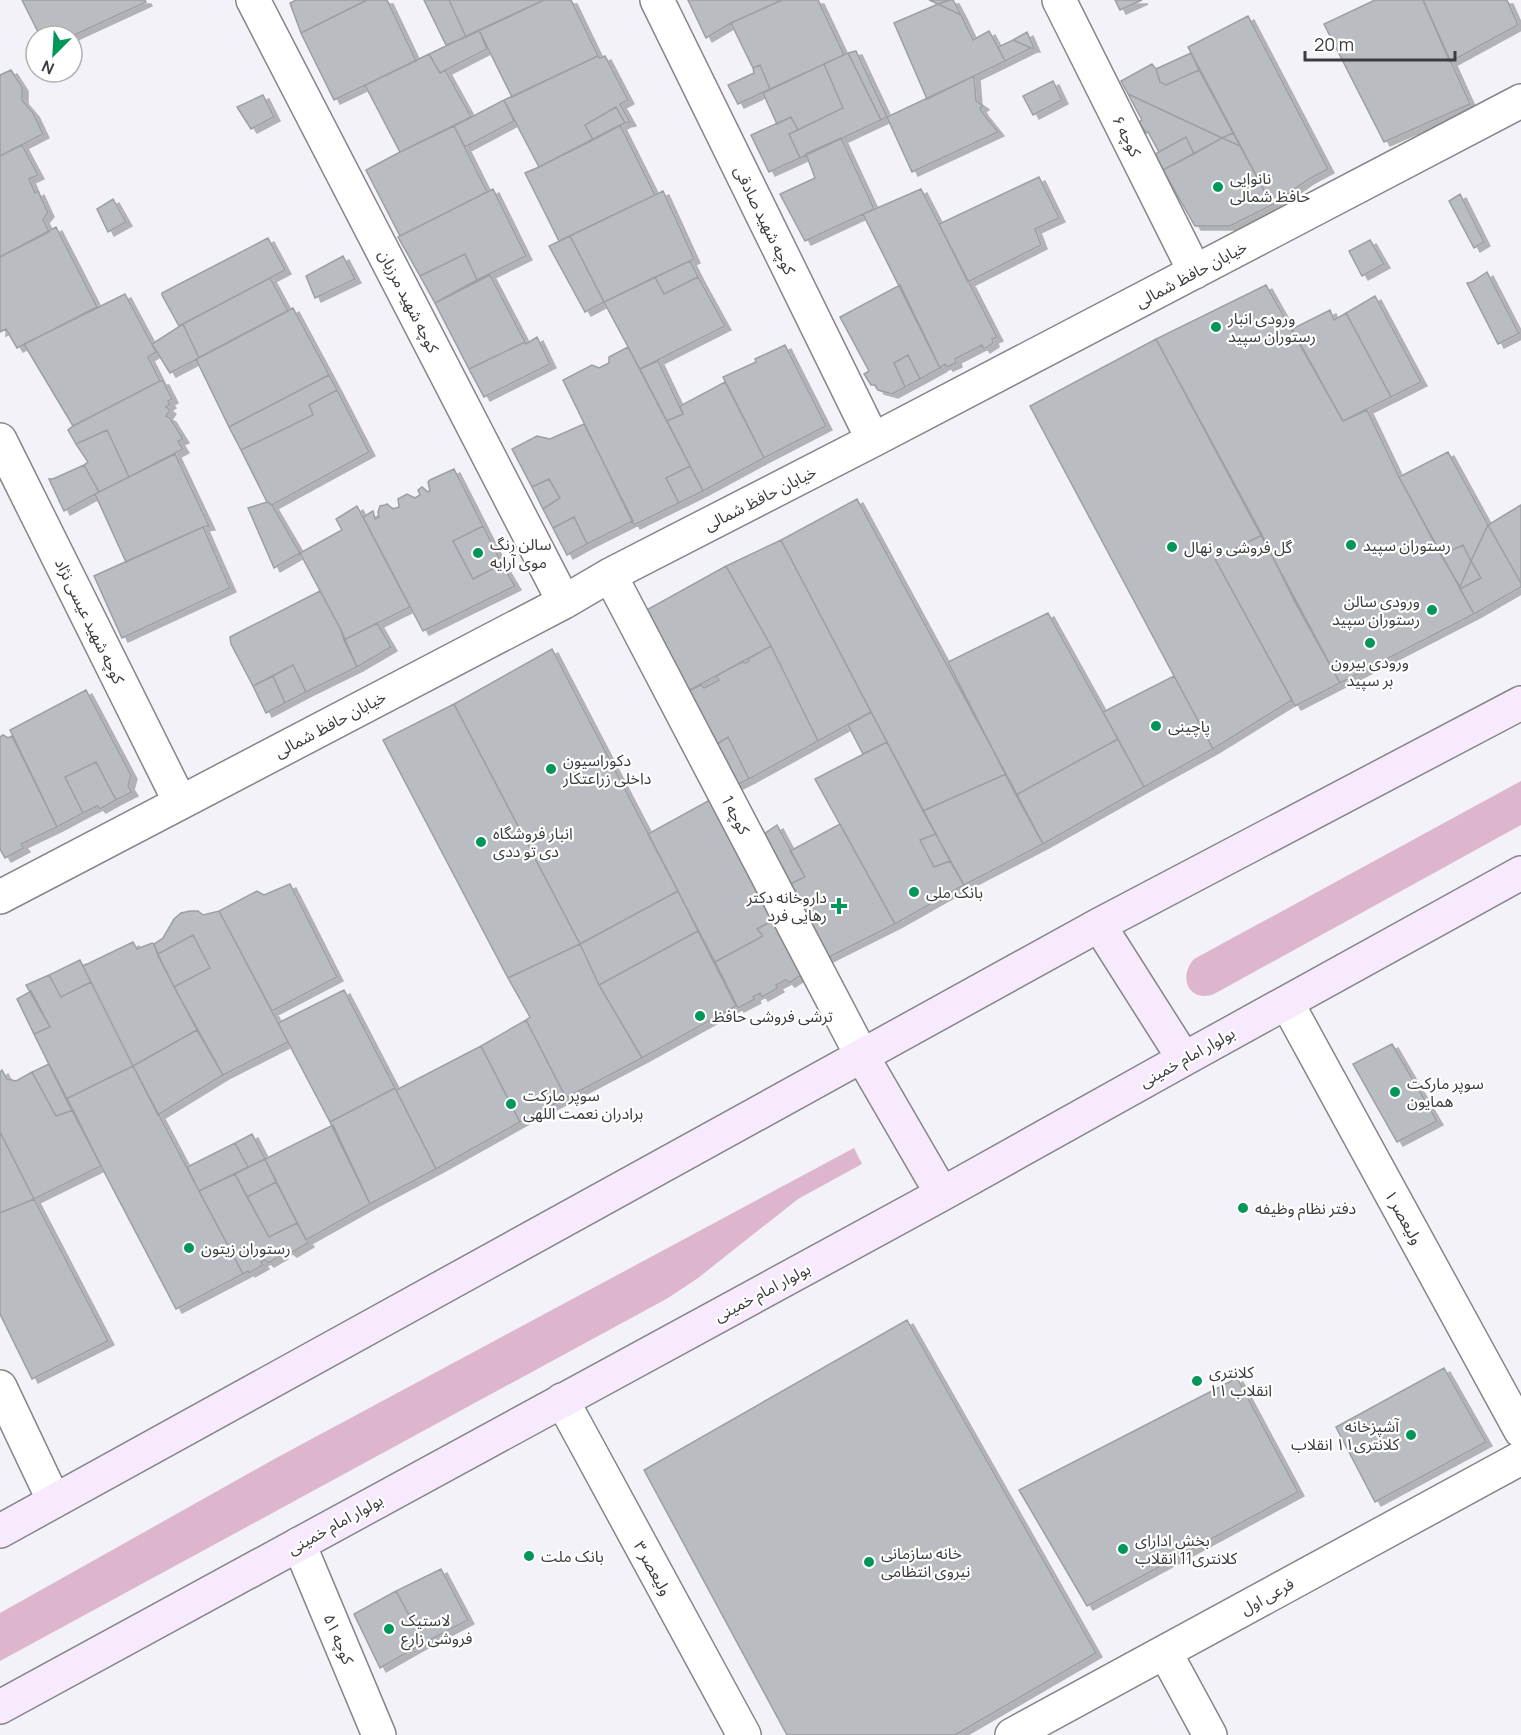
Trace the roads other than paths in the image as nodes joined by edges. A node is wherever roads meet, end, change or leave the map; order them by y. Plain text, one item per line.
1 (253, 0) edge
2 (657, 0) edge
3 (1059, 0) edge
4 (1521, 101) edge
5 (1194, 272) junction
6 (0, 440) edge
7 (873, 440) junction
8 (610, 575) junction
9 (564, 602) junction
10 (1521, 703) edge
11 (180, 802) junction
12 (1521, 873) edge
13 (0, 897) edge
14 (1099, 925) junction
15 (1287, 1003) junction
16 (862, 1056) junction
17 (1184, 1059) junction
18 (942, 1194) junction
19 (0, 1387) edge
20 (562, 1400) junction
21 (1521, 1431) edge
22 (1521, 1458) edge
23 (54, 1501) junction
24 (0, 1531) edge
25 (299, 1544) junction
26 (1165, 1652) junction
27 (0, 1707) edge
28 (379, 1735) edge
29 (744, 1735) edge
30 (1012, 1735) edge
31 (1210, 1735) edge

1 - 9 street, کوچه شهید مرزبان
2 - 7 street, کوچه شهید صادقی
3 - 5 street, کوچه ۶
4 - 5 street, خیابان حافظ شمالی
5 - 7 street, خیابان حافظ شمالی
6 - 11 street, کوچه شهید عیسی نژاد
7 - 8 street, خیابان حافظ شمالی
8 - 9 street, خیابان حافظ شمالی
8 - 16 street, کوچه 1
9 - 11 street, خیابان حافظ شمالی
10 - 14 main road
11 - 13 street, خیابان حافظ شمالی
12 - 15 main road, بولوار امام خمینی
14 - 16 main road
14 - 17 main road
15 - 17 main road, بولوار امام خمینی
15 - 21 street, ولیعصر ۱
16 - 18 main road
16 - 23 main road
17 - 18 main road, بولوار امام خمینی
18 - 20 main road, بولوار امام خمینی
19 - 23 street
20 - 25 main road, بولوار امام خمینی
20 - 29 street, ولیعصر ۳
22 - 26 street, فرعی اول
23 - 24 main road
25 - 27 main road, بولوار امام خمینی
25 - 28 street, کوچه ۵۱
26 - 30 street, فرعی اول
26 - 31 street

